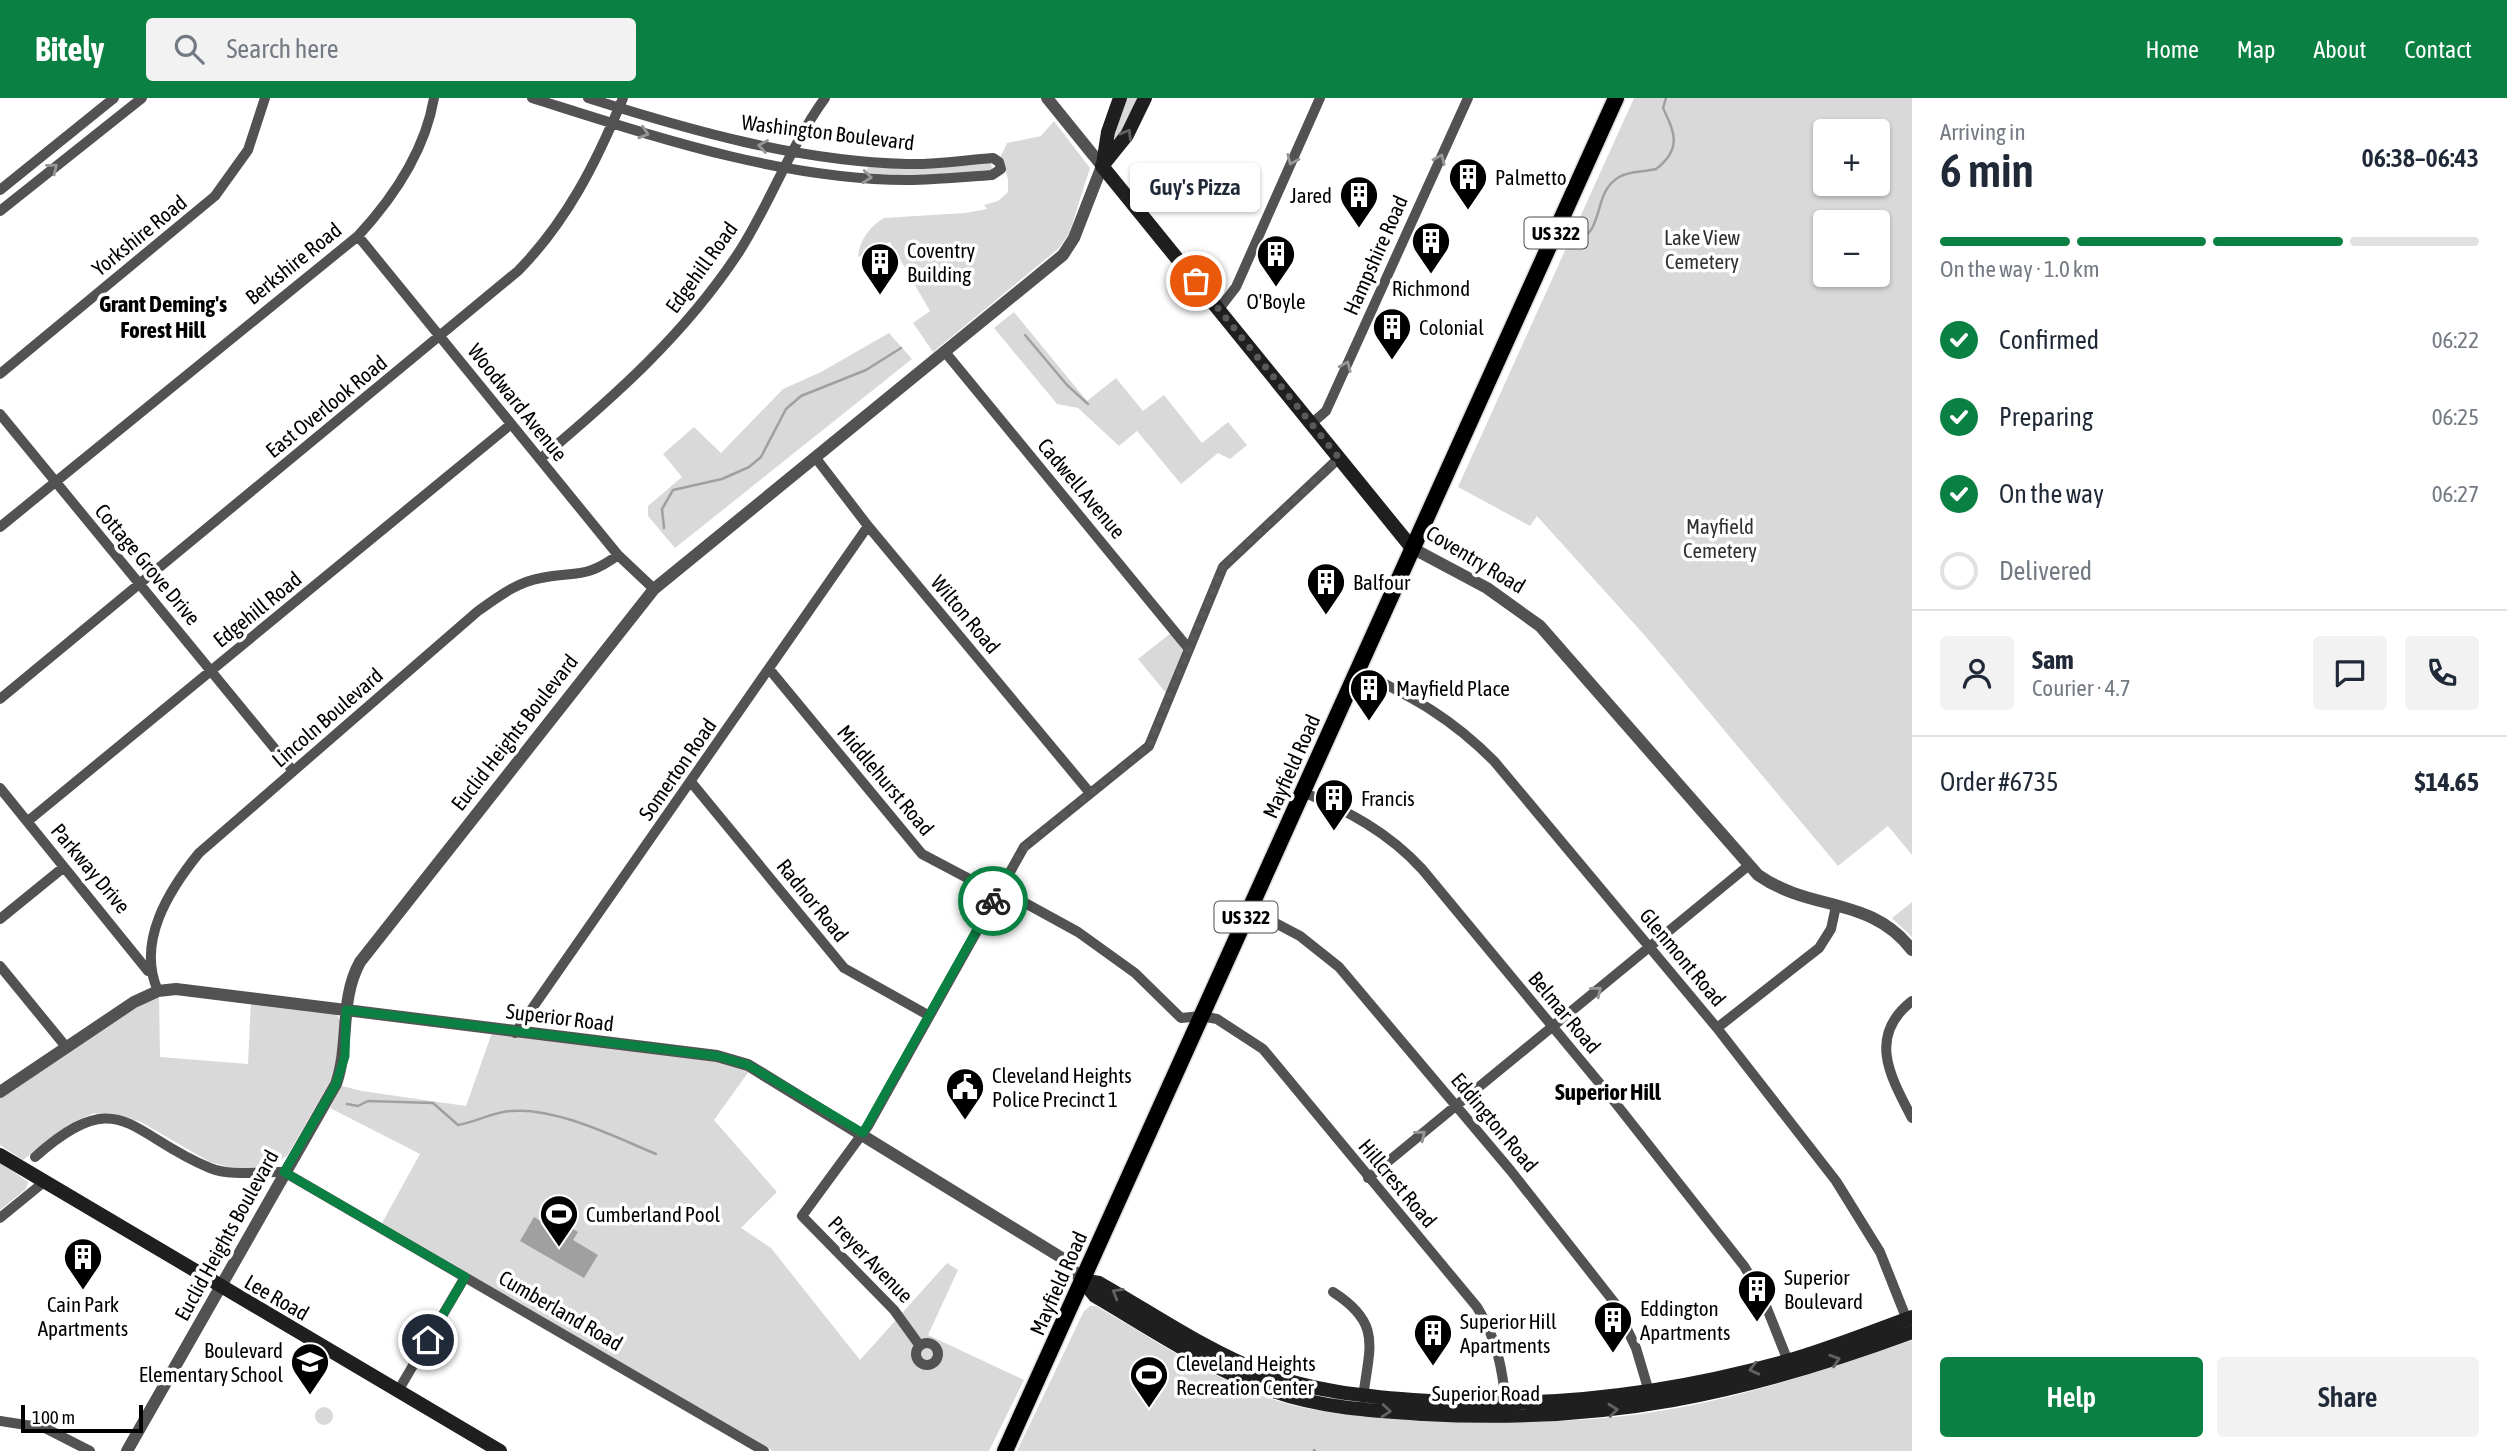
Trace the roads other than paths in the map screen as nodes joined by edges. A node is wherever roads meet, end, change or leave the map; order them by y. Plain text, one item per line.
1 (114, 98) edge
2 (142, 98) edge
3 (265, 98) edge
4 (434, 98) edge
5 (532, 98) edge
6 (588, 98) edge
7 (825, 98) edge
8 (1047, 98) edge
9 (1120, 98) edge
10 (1145, 98) edge
11 (1320, 98) edge
12 (1468, 98) edge
13 (1616, 98) edge
14 (621, 103) edge
15 (612, 124) junction
16 (792, 151) junction
17 (1102, 166) junction
18 (784, 167) junction
19 (0, 190) edge
20 (0, 211) edge
21 (358, 236) junction
22 (1219, 309) junction
23 (440, 337) junction
24 (945, 352) junction
25 (0, 374) edge
26 (0, 414) edge
27 (1311, 424) junction
28 (510, 425) junction
29 (815, 457) junction
30 (1339, 458) junction
31 (540, 459) junction
32 (55, 482) junction
33 (868, 526) junction
34 (0, 527) edge
35 (1412, 548) junction
36 (618, 555) junction
37 (139, 583) junction
38 (654, 589) junction
39 (1189, 649) junction
40 (1356, 669) junction
41 (770, 670) junction
42 (212, 671) junction
43 (0, 699) edge
44 (293, 771) junction
45 (691, 782) junction
46 (0, 788) edge
47 (1303, 792) junction
48 (1090, 793) junction
49 (27, 821) junction
50 (1748, 866) junction
51 (64, 867) junction
52 (998, 892) junction
53 (1836, 906) junction
54 (1250, 909) junction
55 (0, 919) edge
56 (1650, 948) junction
57 (1912, 950) edge
58 (0, 966) edge
59 (151, 975) junction
60 (158, 991) junction
61 (1912, 1001) edge
62 (346, 1010) junction
63 (928, 1014) junction
64 (1201, 1016) junction
65 (1552, 1027) junction
66 (1717, 1028) junction
67 (515, 1033) junction
68 (67, 1048) junction
69 (0, 1093) edge
70 (1457, 1107) junction
71 (1912, 1118) edge
72 (863, 1133) junction
73 (0, 1155) edge
74 (35, 1157) dead end
75 (284, 1172) junction
76 (1368, 1178) junction
77 (44, 1182) junction
78 (0, 1218) edge
79 (465, 1277) junction
80 (1083, 1280) junction
81 (220, 1288) junction
82 (1333, 1292) dead end
83 (1911, 1325) edge
84 (920, 1346) dead end
85 (1790, 1367) junction
86 (398, 1391) junction
87 (1649, 1391) junction
88 (1362, 1403) junction
89 (1652, 1406) junction
90 (1507, 1410) junction
91 (0, 1421) edge
92 (69, 1447) edge
93 (90, 1451) edge
94 (127, 1451) edge
95 (500, 1451) edge
96 (764, 1451) edge
97 (1005, 1451) edge

1 - 19 street
20 -> 2 street
3 - 25 street, Yorkshire Road
4 - 21 street, Berkshire Road
5 - 15 street, Washington Boulevard
6 - 14 street, Washington Boulevard
7 - 16 street, Edgehill Road
8 - 17 street, Coventry Road
9 - 17 main road, Euclid Heights Boulevard
17 -> 10 main road, Euclid Heights Boulevard
11 -> 22 street
27 -> 12 street, Hampshire Road
13 - 35 main road, Mayfield Road / US 322
14 - 15 street, East Overlook Road
16 -> 14 street, Washington Boulevard
15 -> 18 street, Washington Boulevard
15 - 23 street, East Overlook Road
16 - 18 street, Edgehill Road
18 -> 16 street, Washington Boulevard
17 - 22 main road, Coventry Road
17 - 24 street, Euclid Heights Boulevard
18 - 31 street, Edgehill Road
21 - 23 street, Woodward Avenue
21 - 32 street, Berkshire Road
22 - 27 main road, Coventry Road
23 - 28 street, Woodward Avenue
23 - 37 street, East Overlook Road
24 - 29 street, Euclid Heights Boulevard
24 - 39 street, Cadwell Avenue
26 - 32 street, Cottage Grove Drive
27 - 30 main road, Coventry Road
28 - 31 street, Woodward Avenue
28 - 42 street, Edgehill Road
29 - 33 street, Wilton Road
29 - 38 street, Euclid Heights Boulevard
30 - 35 main road, Coventry Road
30 - 39 street
31 - 36 street, Woodward Avenue
32 - 34 street, Berkshire Road
32 - 37 street, Cottage Grove Drive
33 - 41 street, Somerton Road
33 - 48 street, Wilton Road
35 - 40 main road, Mayfield Road / US 322
35 - 50 street, Coventry Road
36 - 38 street, Woodward Avenue
36 - 44 street, Lincoln Boulevard
37 - 42 street, Cottage Grove Drive
37 - 43 street, East Overlook Road
38 - 62 street, Euclid Heights Boulevard
39 - 48 street
40 - 47 main road, Mayfield Road / US 322
40 - 56 street, Glenmont Road
41 - 45 street, Somerton Road
41 - 52 street, Middlehurst Road
42 - 44 street, Cottage Grove Drive
42 - 49 street, Edgehill Road
44 - 59 street, Lincoln Boulevard
45 - 63 street, Radnor Road
45 - 67 street, Somerton Road
46 - 49 street, Parkway Drive
47 - 54 main road, Mayfield Road / US 322
47 - 65 street, Belmar Road
48 - 52 street
49 - 51 street, Parkway Drive
50 - 53 street, Coventry Road
50 - 56 street
51 - 55 street
51 - 59 street, Parkway Drive
52 - 63 street
52 - 64 street, Middlehurst Road
53 - 57 street, Coventry Road
53 - 66 street
54 - 64 main road, Mayfield Road / US 322
54 - 70 street, Eddington Road
65 -> 56 street
56 - 66 street, Glenmont Road
58 - 68 street
59 - 60 street, Lincoln Boulevard
60 - 62 street, Superior Road
60 - 68 street, Superior Road
61 - 71 street
62 - 67 street, Superior Road
62 - 75 street, Euclid Heights Boulevard
63 - 72 street
64 - 76 street, Hillcrest Road
64 - 80 main road, Mayfield Road / US 322
65 - 70 street
65 - 85 street, Belmar Road
66 - 83 street, Glenmont Road
67 - 72 street, Superior Road
68 - 69 street, Superior Road
76 -> 70 street
70 - 87 street, Eddington Road
72 - 80 street, Superior Road
72 - 84 street, Preyer Avenue
73 - 77 main road, Lee Road
74 - 75 street
75 - 79 street, Cumberland Road
75 - 81 street, Euclid Heights Boulevard
76 - 90 street, Hillcrest Road
77 - 78 street
77 - 81 main road, Lee Road
79 - 86 street
79 - 96 street, Cumberland Road
80 - 88 main road, Superior Road
80 - 97 main road, Mayfield Road / US 322
81 - 86 main road, Lee Road
81 - 94 street, Euclid Heights Boulevard
82 - 88 street
83 - 85 main road, Superior Road
85 -> 87 main road, Superior Road
85 - 89 main road, Superior Road
86 - 95 main road, Lee Road
87 - 89 street, Eddington Road
87 - 90 main road, Superior Road
88 - 90 main road, Superior Road
90 -> 89 main road, Superior Road
91 - 92 street
92 - 93 street

